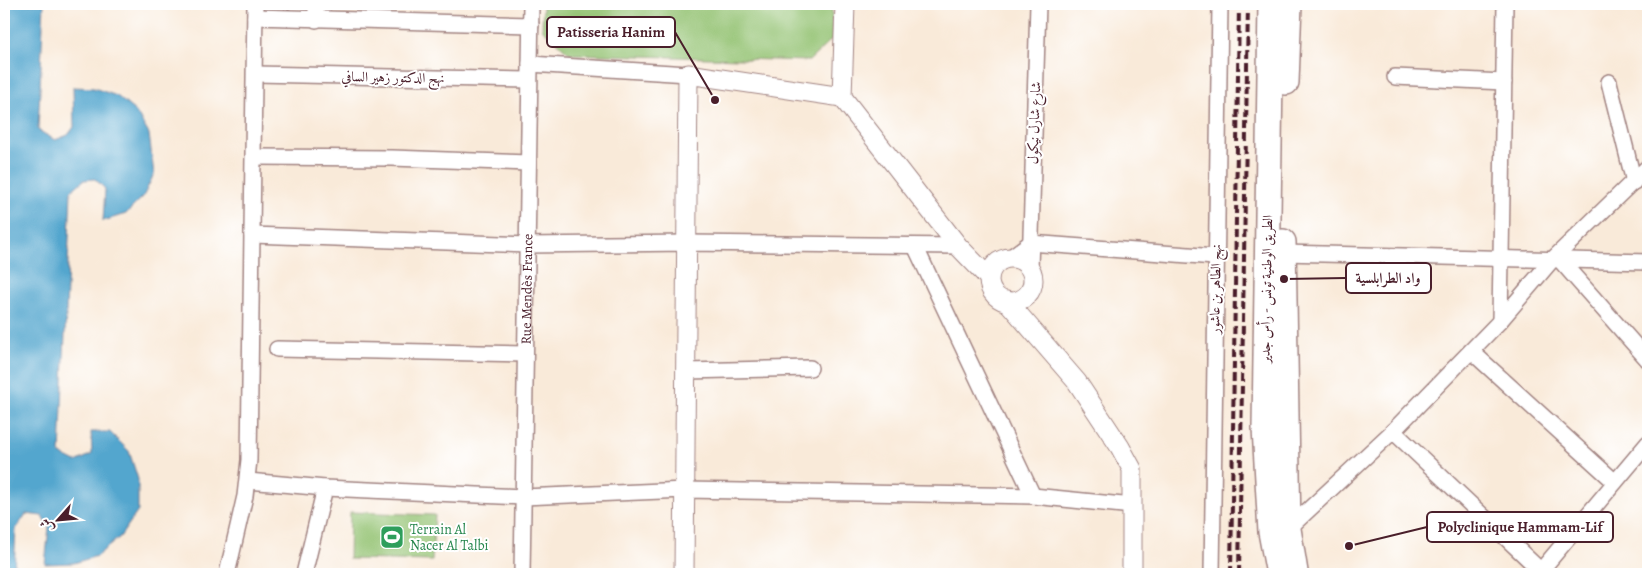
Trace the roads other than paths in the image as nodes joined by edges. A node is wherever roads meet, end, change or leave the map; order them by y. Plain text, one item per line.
1 (316, 4) edge
2 (531, 4) edge
3 (845, 4) edge
4 (1038, 4) edge
5 (1220, 4) edge
6 (1271, 4) edge
7 (1289, 4) edge
8 (1505, 4) edge
9 (255, 10) edge
10 (316, 20) junction
11 (530, 26) junction
12 (530, 64) junction
13 (256, 74) junction
14 (688, 74) junction
15 (1394, 76) dead end
16 (529, 80) junction
17 (1504, 82) junction
18 (1609, 82) dead end
19 (842, 97) junction
20 (254, 158) junction
21 (528, 163) junction
22 (1648, 167) edge
23 (1634, 182) junction
24 (252, 235) junction
25 (1030, 243) junction
26 (688, 244) junction
27 (527, 245) junction
28 (915, 246) junction
29 (958, 246) junction
30 (1283, 253) junction
31 (1215, 257) junction
32 (1006, 259) junction
33 (1501, 259) junction
34 (1556, 260) junction
35 (1648, 262) edge
36 (1030, 268) junction
37 (989, 278) junction
38 (1031, 290) junction
39 (1007, 302) junction
40 (1500, 321) junction
41 (1035, 335) junction
42 (277, 349) dead end
43 (1471, 351) junction
44 (525, 354) junction
45 (1648, 360) edge
46 (810, 368) dead end
47 (686, 371) junction
48 (1393, 431) junction
49 (1648, 443) edge
50 (248, 482) junction
51 (1615, 482) junction
52 (325, 488) junction
53 (685, 490) junction
54 (1033, 496) junction
55 (523, 497) junction
56 (1133, 506) junction
57 (1288, 529) junction
58 (1540, 573) edge
59 (227, 574) edge
60 (304, 574) edge
61 (522, 574) edge
62 (684, 574) edge
63 (1132, 574) edge
64 (1212, 574) edge
65 (1279, 574) edge
66 (1296, 574) edge

1 - 10 street
2 - 11 street, Rue Mendès France
3 - 19 street
4 - 25 street, شارع شارل نيكول
5 - 31 street, نهج الطاهر بن عاشور
6 - 65 highway, الطريق الوطنية تونس - رأس جدير
7 - 30 highway, الطريق الوطنية تونس - رأس جدير
8 - 17 street
9 - 10 street
9 - 13 street
10 - 11 street
11 - 12 street, Rue Mendès France
12 - 14 street
12 - 16 street, Rue Mendès France
13 - 16 street, نهج الدكتور زهير السافي
13 - 20 street
14 - 19 street
14 - 26 street
15 - 17 street
16 - 21 street, Rue Mendès France
17 - 33 street
18 - 23 street
19 - 29 street
20 - 21 street
20 - 24 street
21 - 27 street, Rue Mendès France
22 - 23 street
23 - 34 street
24 - 27 street
24 - 50 street
25 - 31 street
25 - 32 street
25 - 36 street, شارع شارل نيكول
26 - 27 street
26 - 28 street
26 - 47 street
27 - 44 street, Rue Mendès France
28 - 29 street
28 - 54 street
29 - 32 street
29 - 37 street
30 - 33 street
30 - 57 highway, الطريق الوطنية تونس - رأس جدير
31 - 64 street, نهج الطاهر بن عاشور
32 - 36 street
32 - 37 street
33 - 34 street
33 - 40 street
34 - 35 street
34 - 40 street
34 - 45 street
36 - 38 street
37 - 39 street
38 - 39 street
38 - 41 street
39 - 41 street
40 - 43 street
41 - 56 street
42 - 44 street
43 - 48 street
43 - 51 street
44 - 55 street, Rue Mendès France
46 - 47 street
47 - 53 street
48 - 57 street
48 - 58 street
49 - 51 street
50 - 52 street
50 - 59 street
51 - 58 street
52 - 55 street
52 - 60 street
53 - 54 street
53 - 55 street
53 - 62 street
54 - 56 street
55 - 61 street, Rue Mendès France
56 - 63 street
57 - 66 highway, الطريق الوطنية تونس - رأس جدير

